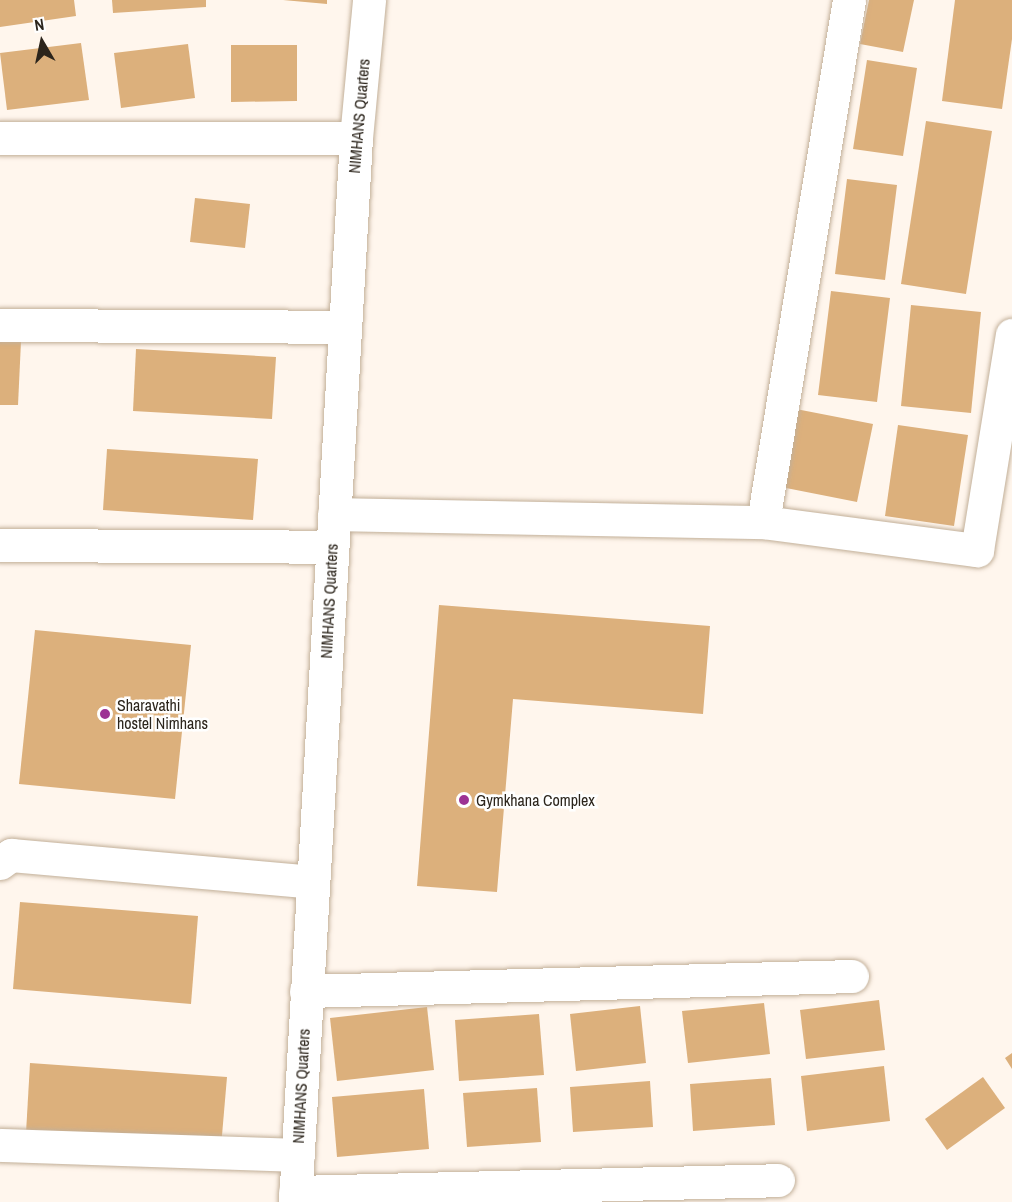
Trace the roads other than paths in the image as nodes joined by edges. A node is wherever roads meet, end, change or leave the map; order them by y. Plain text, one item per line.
1 (369, 0) edge
2 (849, 0) edge
3 (0, 138) edge
4 (356, 138) junction
5 (0, 325) edge
6 (345, 327) junction
7 (1012, 334) edge
8 (334, 514) junction
9 (763, 522) junction
10 (0, 545) edge
11 (332, 547) junction
12 (0, 863) edge
13 (313, 882) junction
14 (852, 976) dead end
15 (306, 991) junction
16 (0, 1145) edge
17 (298, 1155) junction
18 (778, 1180) dead end
19 (295, 1197) edge

1 - 4 lane, NIMHANS Quarters
2 - 9 lane
3 - 4 lane
4 - 6 lane, NIMHANS Quarters
5 - 6 lane
6 - 8 lane, NIMHANS Quarters
7 - 9 lane
8 - 9 lane
8 - 11 lane, NIMHANS Quarters
10 - 11 lane
11 - 13 lane, NIMHANS Quarters
12 - 13 lane
13 - 15 lane, NIMHANS Quarters
14 - 15 lane
15 - 17 lane, NIMHANS Quarters
16 - 17 lane
17 - 19 lane, NIMHANS Quarters
18 - 19 lane

